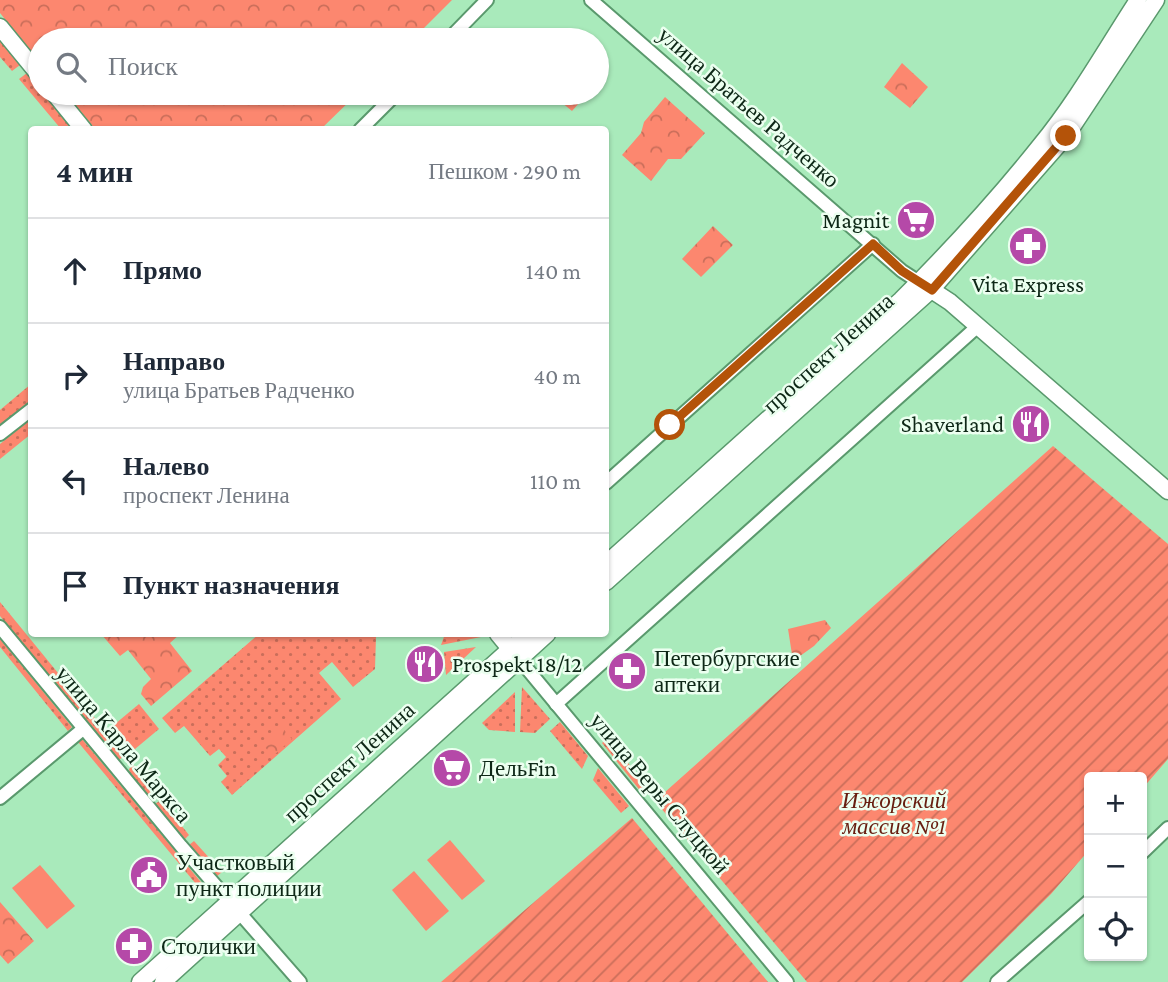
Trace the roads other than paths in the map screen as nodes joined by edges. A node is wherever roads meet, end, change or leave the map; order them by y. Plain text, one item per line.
1 (487, 0) edge
2 (591, 0) edge
3 (1138, 0) edge
4 (1156, 0) edge
5 (0, 27) edge
6 (460, 28) edge
7 (28, 61) edge
8 (64, 105) edge
9 (385, 105) edge
10 (81, 126) edge
11 (364, 126) edge
12 (873, 244) junction
13 (925, 286) junction
14 (978, 326) junction
15 (28, 412) edge
16 (0, 435) edge
17 (609, 480) edge
18 (1168, 491) edge
19 (609, 561) edge
20 (609, 579) edge
21 (0, 627) edge
22 (500, 637) edge
23 (525, 637) edge
24 (542, 637) edge
25 (514, 654) junction
26 (556, 704) junction
27 (83, 729) junction
28 (0, 798) edge
29 (1168, 828) edge
30 (1147, 847) edge
31 (1084, 905) edge
32 (233, 907) junction
33 (140, 982) edge
34 (163, 982) edge
35 (300, 982) edge
36 (786, 982) edge
37 (997, 982) edge

1 - 6 street
2 - 12 street, улица Братьев Радченко
3 - 13 main road, проспект Ленина
4 - 13 main road, проспект Ленина
5 - 7 main road
8 - 10 main road
9 - 11 street
12 - 13 street, улица Братьев Радченко
12 - 17 street
13 - 14 main road, улица Братьев Радченко
13 - 19 main road, проспект Ленина
13 - 20 main road, проспект Ленина
14 - 18 main road, улица Братьев Радченко
14 - 26 street
15 - 16 street
21 - 27 street, улица Карла Маркса
22 - 25 main road, улица Веры Слуцкой
23 - 25 main road, проспект Ленина
24 - 25 main road, проспект Ленина
25 - 26 street, улица Веры Слуцкой
25 - 32 main road, проспект Ленина
26 - 36 street, улица Веры Слуцкой
27 - 28 street
27 - 32 street, улица Карла Маркса
29 - 30 street
31 - 37 street
32 - 33 main road, проспект Ленина
32 - 34 main road, проспект Ленина
32 - 35 street, улица Карла Маркса

